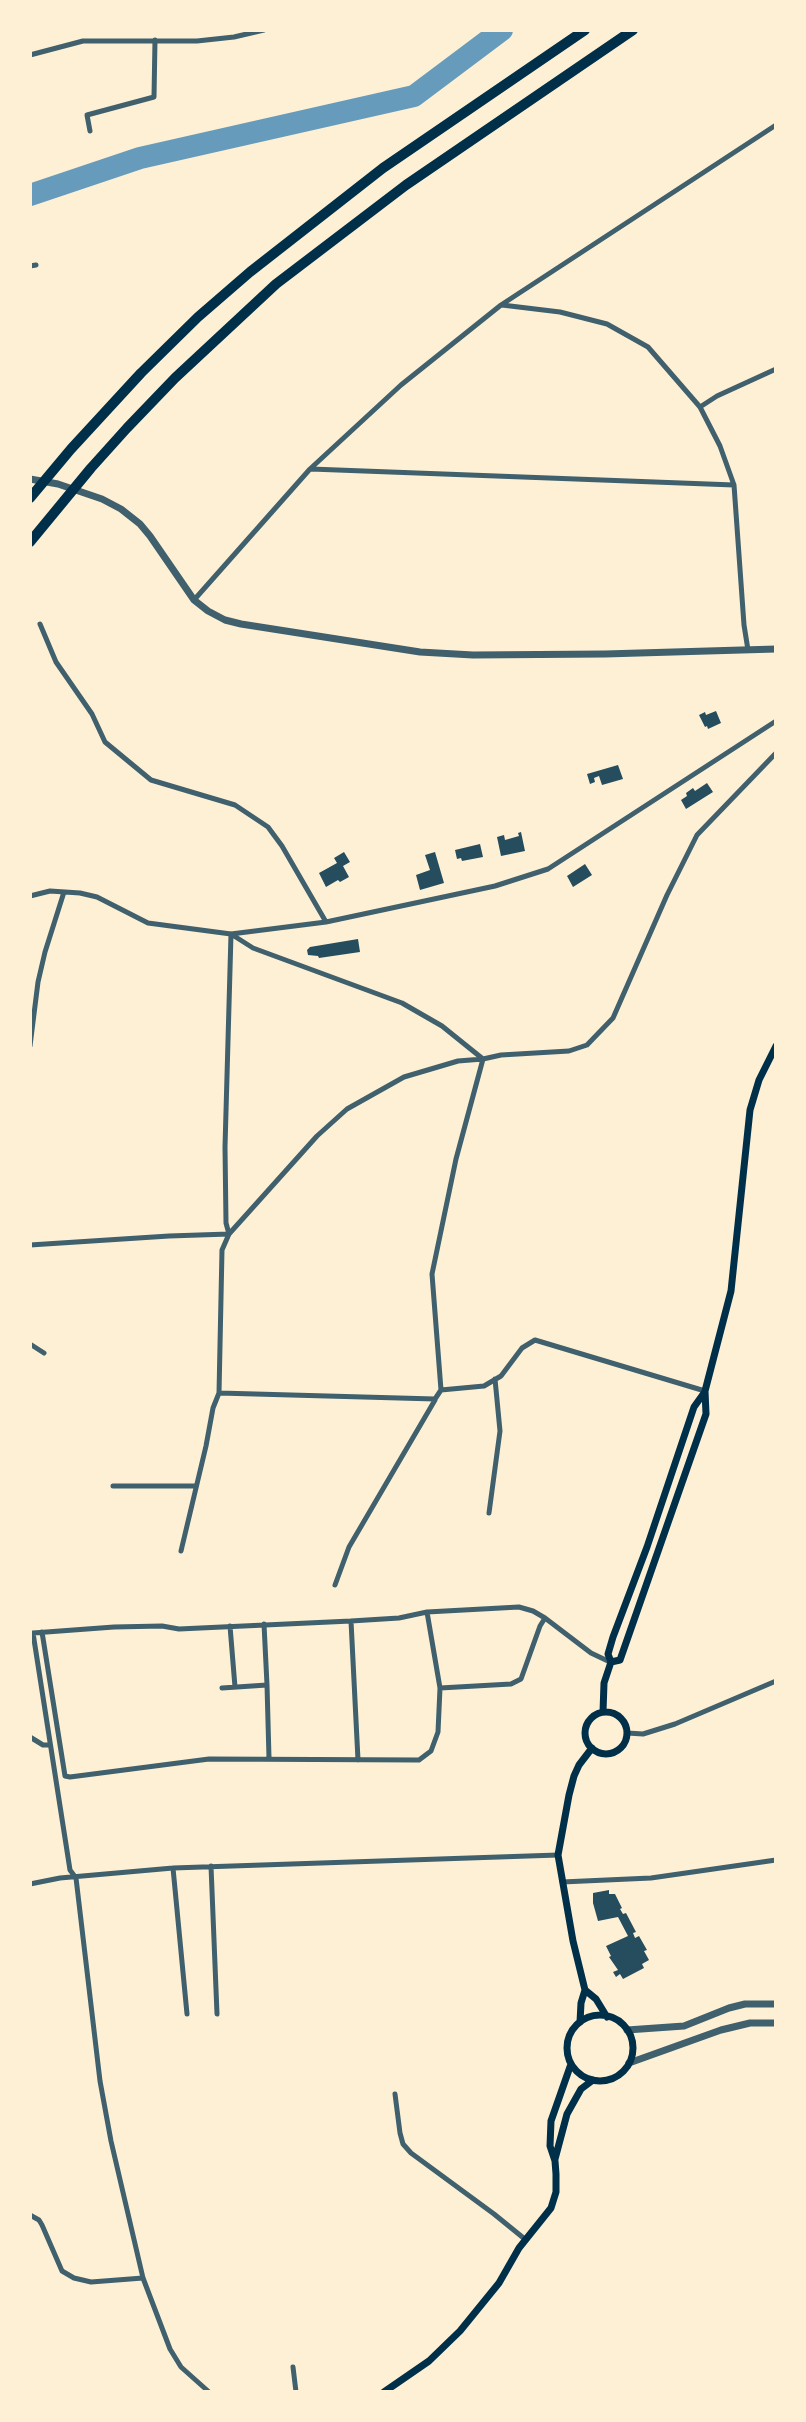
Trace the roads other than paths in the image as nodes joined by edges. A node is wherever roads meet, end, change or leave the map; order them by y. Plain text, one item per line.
1 (264, 30) edge
2 (585, 30) edge
3 (633, 30) edge
4 (155, 40) junction
5 (30, 55) edge
6 (776, 125) edge
7 (90, 131) dead end
8 (501, 305) junction
9 (776, 369) edge
10 (700, 407) junction
11 (310, 469) junction
12 (30, 479) edge
13 (734, 485) junction
14 (30, 498) edge
15 (30, 542) edge
16 (194, 600) junction
17 (40, 624) dead end
18 (776, 649) edge
19 (748, 650) junction
20 (776, 721) edge
21 (776, 753) edge
22 (64, 892) junction
23 (30, 896) edge
24 (326, 922) junction
25 (231, 934) junction
26 (30, 1046) edge
27 (776, 1046) edge
28 (483, 1059) junction
29 (229, 1234) junction
30 (30, 1245) edge
31 (30, 1344) edge
32 (44, 1353) dead end
33 (495, 1379) junction
34 (441, 1390) junction
35 (705, 1391) junction
36 (219, 1393) junction
37 (435, 1399) junction
38 (113, 1486) dead end
39 (195, 1486) junction
40 (489, 1513) dead end
41 (181, 1551) dead end
42 (335, 1585) dead end
43 (427, 1612) junction
44 (545, 1618) junction
45 (351, 1621) junction
46 (264, 1624) junction
47 (230, 1626) junction
48 (42, 1632) junction
49 (611, 1662) junction
50 (776, 1681) edge
51 (267, 1685) junction
52 (235, 1687) junction
53 (222, 1688) dead end
54 (440, 1688) junction
55 (603, 1712) junction
56 (627, 1733) junction
57 (30, 1737) edge
58 (49, 1745) junction
59 (592, 1748) junction
60 (269, 1758) junction
61 (358, 1760) junction
62 (558, 1855) junction
63 (776, 1860) edge
64 (211, 1866) junction
65 (173, 1868) junction
66 (76, 1878) junction
67 (561, 1882) junction
68 (30, 1884) edge
69 (585, 1990) junction
70 (776, 2004) edge
71 (187, 2014) dead end
72 (217, 2014) dead end
73 (607, 2017) junction
74 (580, 2022) junction
75 (776, 2023) edge
76 (627, 2030) junction
77 (629, 2063) junction
78 (571, 2064) junction
79 (593, 2080) junction
80 (395, 2094) dead end
81 (555, 2161) junction
82 (30, 2215) edge
83 (526, 2240) junction
84 (143, 2278) junction
85 (293, 2367) dead end
86 (209, 2392) edge
87 (296, 2392) edge
88 (384, 2392) edge

1 - 4 street
2 - 14 highway
3 - 15 highway
4 - 5 street
4 - 7 street
6 - 8 street
8 - 10 street
8 - 11 street
9 - 10 street
10 - 13 street
11 - 13 street
11 - 16 street
12 - 16 street
13 - 19 street
16 - 19 street
17 - 24 street
18 - 19 street
20 - 24 street
21 - 28 street
22 - 23 street
22 - 25 street
22 - 26 street
24 - 25 street
25 - 28 street
25 - 29 street
27 - 35 main road
28 - 29 street
28 - 34 street
29 - 30 street
29 - 36 street
31 - 32 street
33 - 34 street
33 - 35 street
33 - 40 street
34 - 37 street
35 - 49 main road
35 - 49 main road
36 - 37 street
36 - 39 street
37 - 42 street
38 - 39 street
39 - 41 street
43 - 44 street
43 - 45 street
43 - 54 street
44 - 49 street
44 - 54 street
45 - 46 street
45 - 61 street
46 - 47 street
46 - 51 street
47 - 48 street
47 - 52 street
48 - 58 street
48 - 60 street
49 - 55 main road
50 - 56 street
51 - 52 street
51 - 60 street
52 - 53 street
54 - 61 street
55 - 56 main road
55 - 59 main road
56 - 59 main road
57 - 58 street
58 - 66 street
59 - 62 main road
60 - 61 street
62 - 64 street
62 - 67 main road
63 - 67 street
64 - 65 street
64 - 72 street
65 - 66 street
65 - 71 street
66 - 68 street
66 - 84 street
67 - 69 main road
69 - 73 main road
69 - 74 main road
70 - 76 street
73 - 74 main road
73 - 76 main road
74 - 78 main road
75 - 77 street
76 - 77 main road
77 - 79 main road
78 - 79 main road
78 - 81 main road
79 - 81 main road
80 - 83 street
81 - 83 main road
82 - 84 street
83 - 88 main road
84 - 86 street
85 - 87 street

